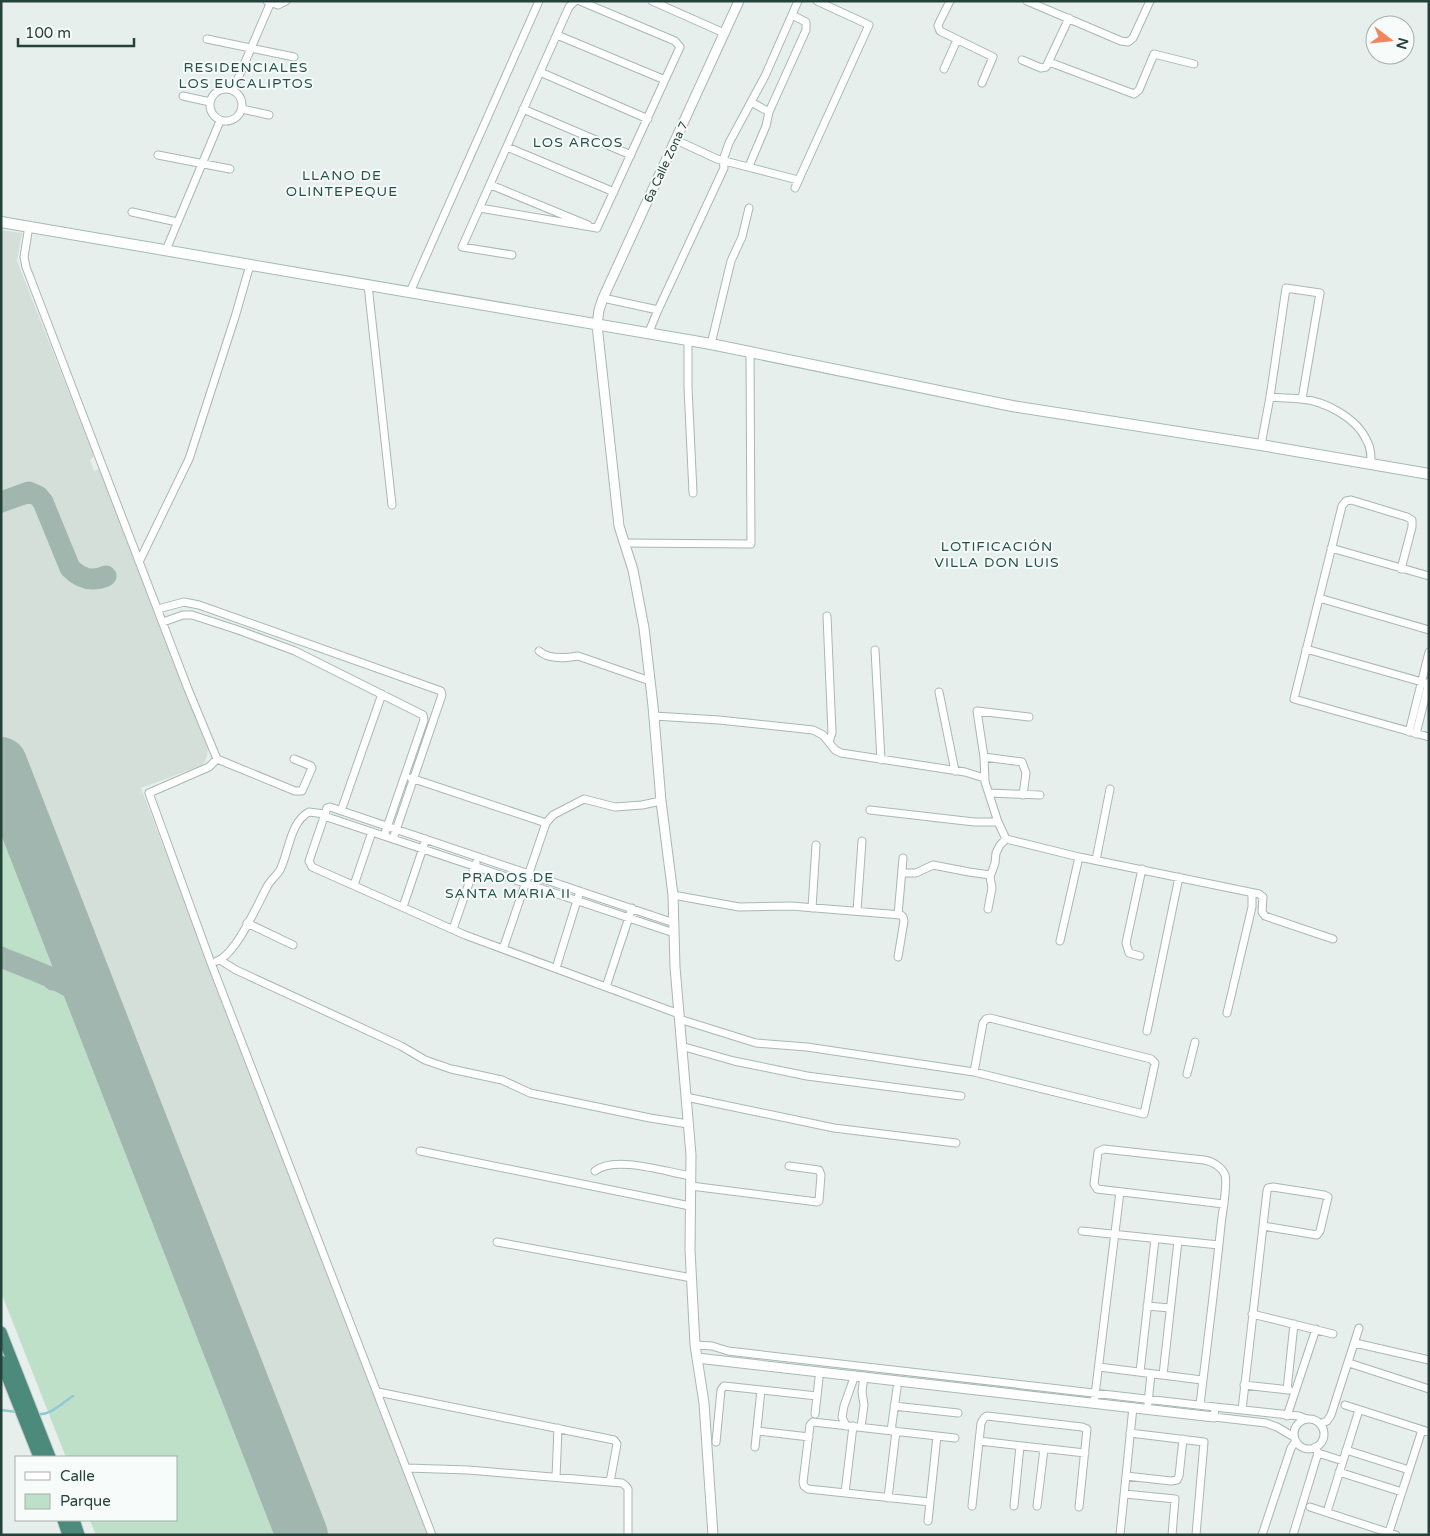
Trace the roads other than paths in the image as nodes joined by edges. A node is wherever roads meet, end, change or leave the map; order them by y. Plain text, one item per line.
1 (286, 1) edge
2 (539, 1) edge
3 (575, 1) edge
4 (580, 1) edge
5 (652, 1) edge
6 (739, 1) edge
7 (798, 1) edge
8 (817, 1) edge
9 (950, 1) edge
10 (1027, 1) edge
11 (1150, 1) edge
12 (268, 2) edge
13 (792, 15) junction
14 (1069, 18) junction
15 (724, 33) junction
16 (557, 36) junction
17 (207, 39) dead end
18 (957, 40) junction
19 (251, 48) junction
20 (294, 57) dead end
21 (1022, 60) dead end
22 (1049, 62) junction
23 (1194, 64) dead end
24 (944, 69) dead end
25 (540, 72) junction
26 (665, 80) junction
27 (982, 82) dead end
28 (233, 90) junction
29 (183, 96) dead end
30 (210, 102) junction
31 (751, 102) junction
32 (242, 109) junction
33 (523, 109) junction
34 (769, 112) junction
35 (269, 115) dead end
36 (648, 119) junction
37 (220, 120) junction
38 (676, 140) junction
39 (507, 147) junction
40 (158, 155) dead end
41 (631, 155) junction
42 (724, 160) junction
43 (202, 164) junction
44 (749, 166) junction
45 (230, 169) dead end
46 (798, 180) junction
47 (491, 184) junction
48 (795, 188) dead end
49 (614, 192) junction
50 (480, 208) junction
51 (749, 208) dead end
52 (132, 212) dead end
53 (1, 222) edge
54 (177, 222) junction
55 (29, 226) junction
56 (598, 228) junction
57 (166, 250) junction
58 (512, 255) dead end
59 (250, 265) junction
60 (368, 285) junction
61 (410, 292) junction
62 (603, 298) junction
63 (658, 310) junction
64 (597, 325) junction
65 (648, 334) junction
66 (688, 340) junction
67 (711, 344) junction
68 (750, 353) junction
69 (1270, 398) junction
70 (1302, 399) junction
71 (1261, 445) junction
72 (1371, 463) junction
73 (1429, 474) edge
74 (693, 494) dead end
75 (392, 505) dead end
76 (624, 543) junction
77 (1331, 548) junction
78 (139, 562) junction
79 (1401, 569) junction
80 (1429, 576) edge
81 (1319, 598) junction
82 (158, 610) junction
83 (826, 616) dead end
84 (242, 620) junction
85 (163, 622) junction
86 (238, 630) junction
87 (1429, 630) edge
88 (299, 641) junction
89 (310, 645) junction
90 (1306, 649) junction
91 (875, 650) dead end
92 (295, 651) junction
93 (539, 651) dead end
94 (1429, 652) edge
95 (306, 656) junction
96 (650, 681) junction
97 (1427, 683) edge
98 (939, 692) dead end
99 (382, 694) junction
100 (654, 716) junction
101 (1029, 717) dead end
102 (1412, 733) junction
103 (1429, 737) edge
104 (829, 742) junction
105 (984, 757) junction
106 (217, 759) junction
107 (294, 759) dead end
108 (881, 760) junction
109 (955, 771) junction
110 (405, 775) junction
111 (984, 778) junction
112 (414, 779) junction
113 (1110, 789) dead end
114 (989, 793) junction
115 (1024, 794) junction
116 (1040, 795) dead end
117 (661, 801) junction
118 (341, 810) junction
119 (870, 810) dead end
120 (326, 812) junction
121 (998, 822) junction
122 (546, 823) junction
123 (388, 826) junction
124 (396, 830) junction
125 (372, 832) junction
126 (384, 836) junction
127 (394, 839) junction
128 (1006, 839) junction
129 (426, 840) junction
130 (862, 841) dead end
131 (816, 845) dead end
132 (422, 849) junction
133 (478, 857) junction
134 (1079, 857) junction
135 (903, 858) dead end
136 (1096, 860) junction
137 (475, 867) junction
138 (1142, 869) junction
139 (902, 873) junction
140 (529, 874) junction
141 (990, 875) junction
142 (1179, 877) junction
143 (526, 884) junction
144 (354, 885) junction
145 (580, 891) junction
146 (1252, 893) junction
147 (673, 895) junction
148 (577, 901) junction
149 (403, 907) junction
150 (632, 908) junction
151 (812, 908) junction
152 (988, 909) dead end
153 (857, 911) junction
154 (898, 915) junction
155 (628, 918) junction
156 (247, 923) junction
157 (674, 923) junction
158 (453, 929) junction
159 (674, 933) junction
160 (1333, 939) dead end
161 (1060, 941) dead end
162 (293, 945) dead end
163 (503, 949) junction
164 (1140, 956) dead end
165 (898, 957) dead end
166 (220, 960) junction
167 (212, 963) junction
168 (556, 968) junction
169 (606, 986) junction
170 (1227, 1012) dead end
171 (679, 1016) junction
172 (1147, 1031) dead end
173 (1195, 1042) dead end
174 (681, 1046) junction
175 (974, 1072) junction
176 (1187, 1074) dead end
177 (961, 1096) dead end
178 (686, 1097) junction
179 (688, 1124) junction
180 (956, 1143) dead end
181 (420, 1151) dead end
182 (789, 1166) dead end
183 (595, 1171) dead end
184 (691, 1176) junction
185 (691, 1186) junction
186 (1120, 1192) junction
187 (1224, 1204) junction
188 (690, 1206) junction
189 (1263, 1226) junction
190 (1082, 1231) dead end
191 (1115, 1234) junction
192 (1155, 1239) junction
193 (1178, 1241) junction
194 (497, 1242) dead end
195 (1219, 1245) junction
196 (692, 1278) junction
197 (1147, 1306) junction
198 (1170, 1308) junction
199 (1252, 1314) junction
200 (1294, 1324) junction
201 (1359, 1328) dead end
202 (1316, 1329) junction
203 (1, 1332) edge
204 (1333, 1334) dead end
205 (1355, 1343) junction
206 (696, 1345) junction
207 (697, 1358) junction
208 (1429, 1360) edge
209 (1, 1361) edge
210 (1349, 1363) junction
211 (1099, 1367) junction
212 (1140, 1372) junction
213 (1151, 1374) junction
214 (1163, 1375) junction
215 (859, 1376) junction
216 (818, 1378) dead end
217 (1202, 1380) junction
218 (1244, 1385) junction
219 (897, 1388) dead end
220 (1429, 1388) edge
221 (761, 1390) junction
222 (1291, 1391) junction
223 (378, 1392) junction
224 (1096, 1392) junction
225 (817, 1396) junction
226 (1148, 1399) junction
227 (1094, 1403) junction
228 (1200, 1405) junction
229 (1344, 1405) dead end
230 (894, 1406) junction
231 (1133, 1407) junction
232 (1149, 1409) junction
233 (1242, 1410) junction
234 (1359, 1410) junction
235 (958, 1412) dead end
236 (1215, 1412) junction
237 (815, 1414) dead end
238 (1287, 1416) junction
239 (1307, 1419) junction
240 (1320, 1424) junction
241 (853, 1427) junction
242 (558, 1428) junction
243 (757, 1431) junction
244 (893, 1431) junction
245 (1425, 1431) edge
246 (1130, 1433) junction
247 (937, 1436) junction
248 (809, 1437) junction
249 (955, 1438) dead end
250 (1183, 1439) junction
251 (1295, 1439) junction
252 (979, 1441) junction
253 (716, 1442) dead end
254 (1020, 1446) junction
255 (755, 1448) dead end
256 (1044, 1448) junction
257 (1316, 1450) junction
258 (1346, 1450) junction
259 (1085, 1453) junction
260 (39, 1456) edge
261 (50, 1456) edge
262 (1342, 1461) junction
263 (407, 1468) junction
264 (1409, 1470) junction
265 (1339, 1472) junction
266 (1126, 1476) junction
267 (556, 1477) junction
268 (610, 1482) junction
269 (1402, 1492) junction
270 (845, 1493) junction
271 (1125, 1494) junction
272 (888, 1498) junction
273 (930, 1502) junction
274 (972, 1506) dead end
275 (1014, 1506) dead end
276 (1038, 1506) dead end
277 (1079, 1507) dead end
278 (1310, 1507) dead end
279 (1327, 1512) junction
280 (63, 1521) edge
281 (74, 1521) edge
282 (928, 1521) dead end
283 (1392, 1534) edge
284 (68, 1535) edge
285 (80, 1535) edge
286 (432, 1535) edge
287 (628, 1535) edge
288 (713, 1535) edge
289 (1120, 1535) edge
290 (1172, 1535) edge
291 (1196, 1535) edge
292 (1262, 1535) edge
293 (1293, 1535) edge

1 - 12 street
2 - 61 street
3 - 16 street
4 - 26 street
5 - 15 street
6 - 15 street, 6a Calle Zona 7
7 - 13 street
8 - 46 street
9 - 18 street
10 - 14 street
11 - 14 street
12 - 19 street
13 - 31 street
13 - 34 street
14 - 22 street
15 - 38 street, 6a Calle Zona 7
16 - 25 street
16 - 26 street
17 - 19 street
18 - 24 street
18 - 27 street
19 - 20 street
19 - 28 street
21 - 22 street
22 - 23 street
25 - 33 street
25 - 36 street
26 - 36 street
28 - 30 street
28 - 32 street
29 - 30 street
30 - 37 street
31 - 34 street
31 - 42 street
32 - 35 street
32 - 37 street
33 - 39 street
33 - 41 street
34 - 44 street
36 - 41 street
37 - 43 street
38 - 42 street
38 - 62 street, 6a Calle Zona 7
39 - 47 street
39 - 49 street
40 - 43 street
41 - 49 street
42 - 44 street
42 - 63 street
43 - 45 street
43 - 54 street
44 - 46 street
46 - 48 street
47 - 50 street
47 - 56 street
49 - 56 street
50 - 56 street
50 - 58 street
51 - 67 street
52 - 54 street
53 - 55 main road
54 - 57 street
55 - 57 main road
55 - 78 street
57 - 59 main road
59 - 60 main road
59 - 78 street
60 - 61 main road
60 - 75 street
61 - 64 main road
62 - 63 street
62 - 64 street, 6a Calle Zona 7
63 - 65 street
64 - 65 main road
64 - 76 street, 6a Calle Zona 7
65 - 66 main road
66 - 67 main road
66 - 74 street
67 - 68 main road
68 - 71 main road
68 - 76 street
69 - 70 street
69 - 70 street
69 - 71 street
70 - 72 street
71 - 72 main road
72 - 73 main road
76 - 96 street, 6a Calle Zona 7
77 - 79 street
77 - 79 street
77 - 81 street
78 - 82 street
79 - 80 street
81 - 87 street
81 - 90 street
82 - 84 street
82 - 85 street
83 - 104 street
84 - 86 street
84 - 88 street
85 - 86 street
85 - 106 street
86 - 92 street
88 - 89 street
88 - 92 street
89 - 95 street
89 - 112 street
90 - 97 street
90 - 102 street
91 - 108 street
92 - 95 street
93 - 96 street
94 - 97 street
95 - 99 street
96 - 100 street, 6a Calle Zona 7
97 - 102 street
98 - 109 street
99 - 110 street
99 - 118 street
100 - 104 street
100 - 117 street, 6a Calle Zona 7
101 - 105 street
102 - 103 street
104 - 108 street
105 - 111 street
105 - 115 street
106 - 107 street
106 - 167 street
108 - 109 street
109 - 111 street
110 - 112 street
110 - 123 street
111 - 114 street
112 - 122 street
112 - 124 street
113 - 136 street
114 - 115 street
114 - 121 street
115 - 116 street
117 - 122 street
117 - 147 street, 6a Calle Zona 7
118 - 120 street
118 - 123 street
119 - 121 street
120 - 125 street
120 - 144 street
120 - 156 street
121 - 128 street
122 - 140 street
123 - 124 street
123 - 126 street
124 - 127 street
124 - 129 street
125 - 126 street
125 - 144 street
126 - 127 street
127 - 132 street
128 - 134 street
128 - 141 street
129 - 132 street
129 - 133 street
130 - 153 street
131 - 151 street
132 - 137 street
132 - 149 street
133 - 137 street
133 - 140 street
134 - 136 street
134 - 161 street
135 - 139 street
136 - 138 street
137 - 143 street
137 - 158 street
138 - 142 street
138 - 164 street
139 - 141 street
139 - 154 street
140 - 143 street
140 - 145 street
141 - 152 street
142 - 146 street
142 - 172 street
143 - 148 street
143 - 163 street
144 - 149 street
145 - 148 street
145 - 150 street
146 - 160 street
146 - 170 street
147 - 151 street
147 - 157 street, 6a Calle Zona 7
148 - 155 street
148 - 168 street
149 - 158 street
150 - 155 street
150 - 157 street
151 - 153 street
153 - 154 street
154 - 165 street
155 - 159 street
155 - 169 street
156 - 162 street
156 - 166 street
157 - 159 street, 6a Calle Zona 7
158 - 163 street
159 - 171 street, 6a Calle Zona 7
163 - 168 street
166 - 167 street
166 - 179 street
167 - 223 street
168 - 169 street
169 - 171 street
171 - 174 street, 6a Calle Zona 7
171 - 175 street
173 - 176 street
174 - 177 street
174 - 178 street, 6a Calle Zona 7
175 - 175 street
178 - 179 street, 6a Calle Zona 7
178 - 180 street
179 - 184 street, 6a Calle Zona 7
181 - 188 street
182 - 185 street
183 - 184 street
184 - 185 street, 6a Calle Zona 7
185 - 188 street, 6a Calle Zona 7
186 - 187 street
186 - 187 street
186 - 191 street
187 - 195 street
188 - 196 street, 6a Calle Zona 7
189 - 189 street
189 - 199 street
190 - 191 street
191 - 192 street
191 - 211 street
192 - 193 street
192 - 197 street
193 - 195 street
193 - 198 street
194 - 196 street
195 - 217 street
196 - 206 street, 6a Calle Zona 7
197 - 198 street
197 - 212 street
198 - 214 street
199 - 200 street
199 - 218 street
200 - 202 street
200 - 222 street
201 - 205 street
202 - 204 street
202 - 222 street
203 - 261 highway
205 - 208 street
205 - 210 street
206 - 207 street, 6a Calle Zona 7
206 - 224 street
207 - 215 street
207 - 288 street, 6a Calle Zona 7
209 - 260 highway
210 - 220 street
210 - 240 street
211 - 212 street
211 - 224 street
212 - 213 street
213 - 214 street
213 - 226 street
214 - 217 street
215 - 227 street
215 - 241 street
215 - 241 street
216 - 225 street
217 - 228 street
218 - 222 street
218 - 233 street
219 - 230 street
221 - 225 street
221 - 243 street
221 - 253 street
222 - 238 street
223 - 242 street
223 - 263 street
224 - 226 street
224 - 227 street
225 - 237 street
226 - 228 street
226 - 232 street
227 - 231 street
228 - 236 street
229 - 234 street
230 - 235 street
230 - 244 street
231 - 232 street
231 - 246 street
232 - 236 street
233 - 236 street
233 - 238 street
234 - 245 street
234 - 258 street
236 - 251 street
238 - 239 street
239 - 240 street
239 - 251 street
240 - 257 street
241 - 244 street
241 - 248 street
241 - 270 street
242 - 267 street
242 - 268 street
243 - 248 street
243 - 255 street
244 - 247 street
244 - 272 street
245 - 264 street
246 - 250 street
246 - 266 street
247 - 249 street
247 - 273 street
248 - 270 street
250 - 266 street
250 - 291 street
251 - 257 street
251 - 292 street
252 - 254 street
252 - 259 street
252 - 274 street
254 - 256 street
254 - 275 street
256 - 259 street
256 - 276 street
257 - 262 street
257 - 293 street
258 - 262 street
258 - 264 street
259 - 277 street
262 - 265 street
263 - 267 street
263 - 286 street
264 - 269 street
265 - 269 street
265 - 279 street
266 - 271 street
267 - 268 street
268 - 287 street
269 - 283 street
270 - 272 street
271 - 289 street
271 - 290 street
272 - 273 street
273 - 282 street
278 - 279 street
279 - 283 street
280 - 284 highway
281 - 285 highway

